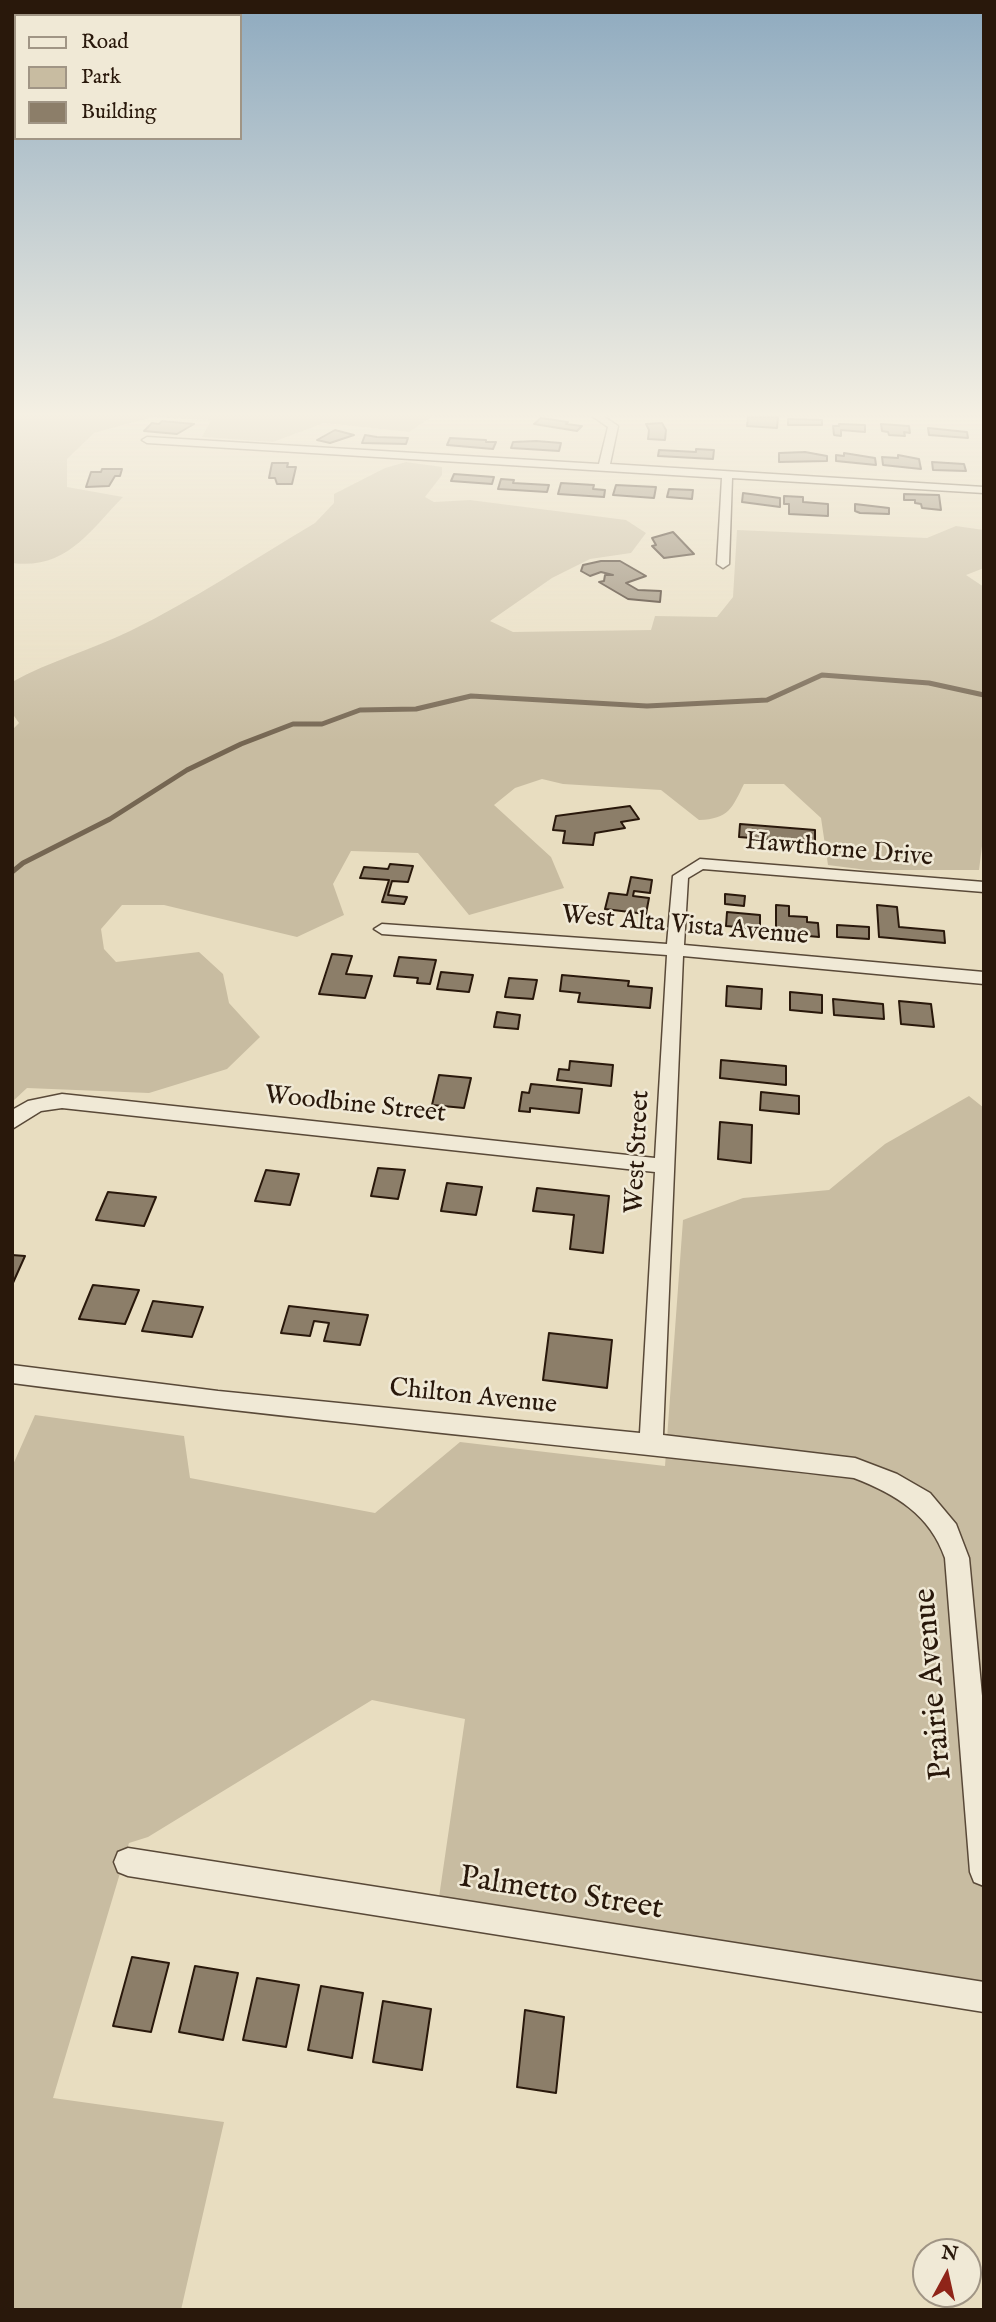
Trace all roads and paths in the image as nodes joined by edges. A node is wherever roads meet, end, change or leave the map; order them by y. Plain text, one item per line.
1 (725, 524) edge
2 (723, 564) dead end
3 (692, 868) joint
4 (984, 887) edge
5 (382, 929) dead end
6 (676, 950) junction
7 (984, 978) edge
8 (12, 1122) edge
9 (664, 1166) junction
10 (12, 1374) edge
11 (651, 1444) junction
12 (922, 1501) joint
13 (128, 1862) dead end
14 (984, 1872) edge
15 (984, 1997) edge

1 - 2 street
3 - 4 street, Hawthorne Drive
3 - 6 street, West Street
5 - 6 street, West Alta Vista Avenue
6 - 7 street, West Alta Vista Avenue
6 - 9 street, West Street
8 - 9 street, Woodbine Street
9 - 11 street, West Street
10 - 11 street, Chilton Avenue
11 - 12 street, Chilton Avenue
12 - 14 street, Prairie Avenue
13 - 15 street, Palmetto Street

